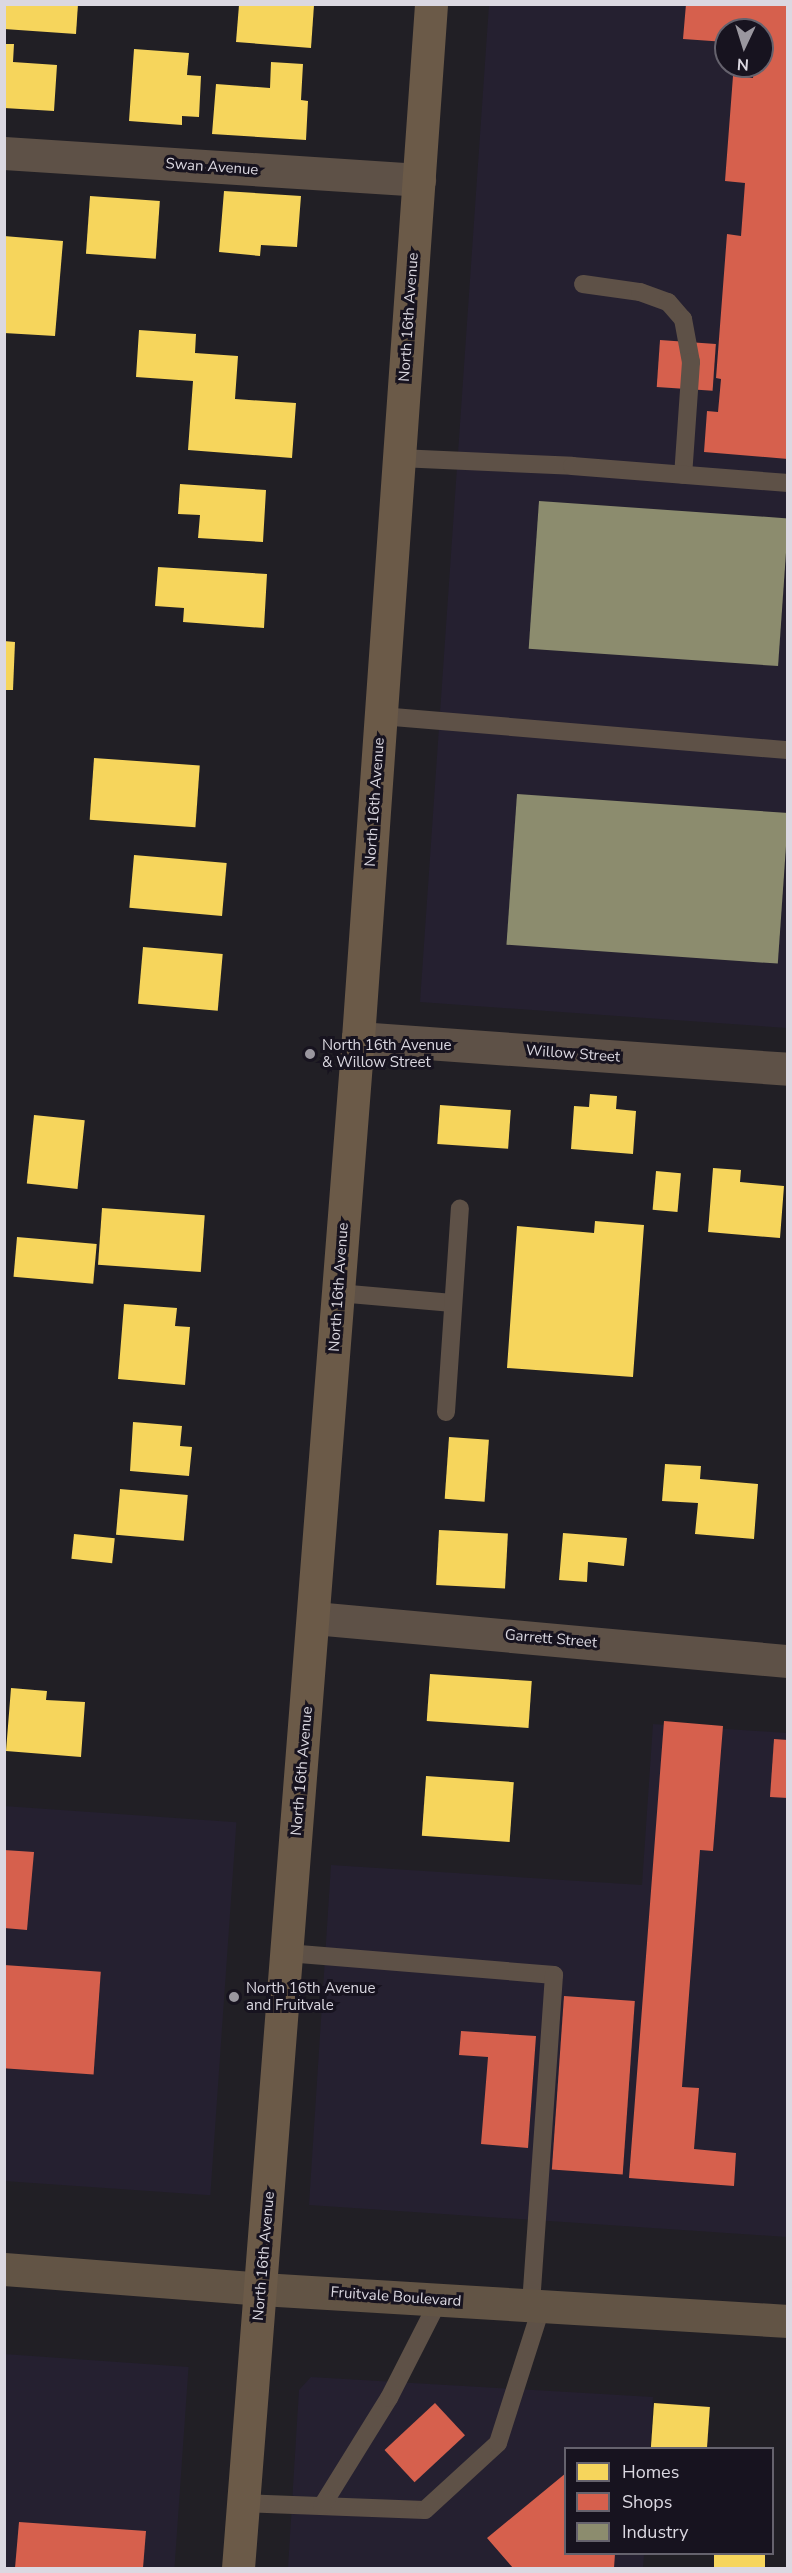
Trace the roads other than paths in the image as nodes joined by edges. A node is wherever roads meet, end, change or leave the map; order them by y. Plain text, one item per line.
1 (431, 4) edge
2 (4, 153) edge
3 (419, 180) junction
4 (583, 284) dead end
5 (399, 458) junction
6 (683, 475) junction
7 (788, 483) edge
8 (381, 716) junction
9 (788, 750) edge
10 (358, 1038) junction
11 (788, 1069) edge
12 (460, 1208) dead end
13 (338, 1293) junction
14 (453, 1302) junction
15 (446, 1412) dead end
16 (314, 1618) junction
17 (788, 1661) edge
18 (287, 1953) junction
19 (4, 2269) edge
20 (261, 2289) junction
21 (440, 2300) junction
22 (536, 2305) junction
23 (788, 2321) edge
24 (243, 2502) junction
25 (322, 2506) junction
26 (238, 2568) edge

1 - 3 main road, North 16th Avenue
2 - 3 street, Swan Avenue
3 - 5 main road, North 16th Avenue
4 - 6 lane
5 - 6 lane
5 - 8 main road, North 16th Avenue
6 - 7 lane
8 - 9 lane
8 - 10 main road, North 16th Avenue
10 - 11 street, Willow Street
10 - 13 main road, North 16th Avenue
12 - 14 lane
13 - 14 lane
13 - 16 main road, North 16th Avenue
14 - 15 lane
16 - 17 street, Garrett Street
16 - 18 main road, North 16th Avenue
18 - 20 main road, North 16th Avenue
18 - 22 lane
19 - 20 main road, Fruitvale Boulevard
20 - 21 main road, Fruitvale Boulevard
20 - 24 main road, North 16th Avenue
21 - 22 main road, Fruitvale Boulevard
21 - 25 lane
22 - 23 main road, Fruitvale Boulevard
22 - 25 lane
24 - 25 lane
24 - 26 main road, North 16th Avenue

